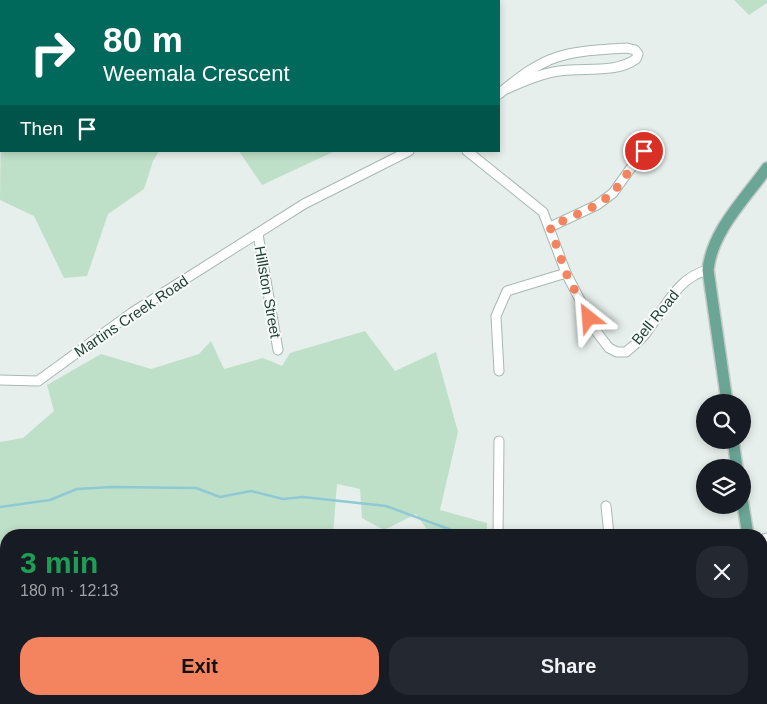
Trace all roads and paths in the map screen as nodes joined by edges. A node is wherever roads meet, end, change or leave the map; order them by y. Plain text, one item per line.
1 (501, 92) edge
2 (644, 151) dead end
3 (407, 152) edge
4 (468, 152) edge
5 (767, 168) edge
6 (550, 227) junction
7 (258, 234) junction
8 (708, 270) junction
9 (566, 273) junction
10 (278, 350) dead end
11 (499, 371) dead end
12 (0, 380) edge
13 (726, 394) edge
14 (499, 441) dead end
15 (606, 506) dead end
16 (744, 514) edge
17 (498, 529) edge
18 (608, 529) edge
19 (747, 529) edge

1 - 1 street
2 - 6 street
3 - 7 street
4 - 6 street, Bell Road
5 - 8 main road
6 - 9 street, Bell Road
7 - 10 street, Hillston Street
7 - 12 street, Martins Creek Road
8 - 9 street, Bell Road
8 - 13 main road
9 - 11 street
14 - 17 street
15 - 18 street
16 - 19 main road

